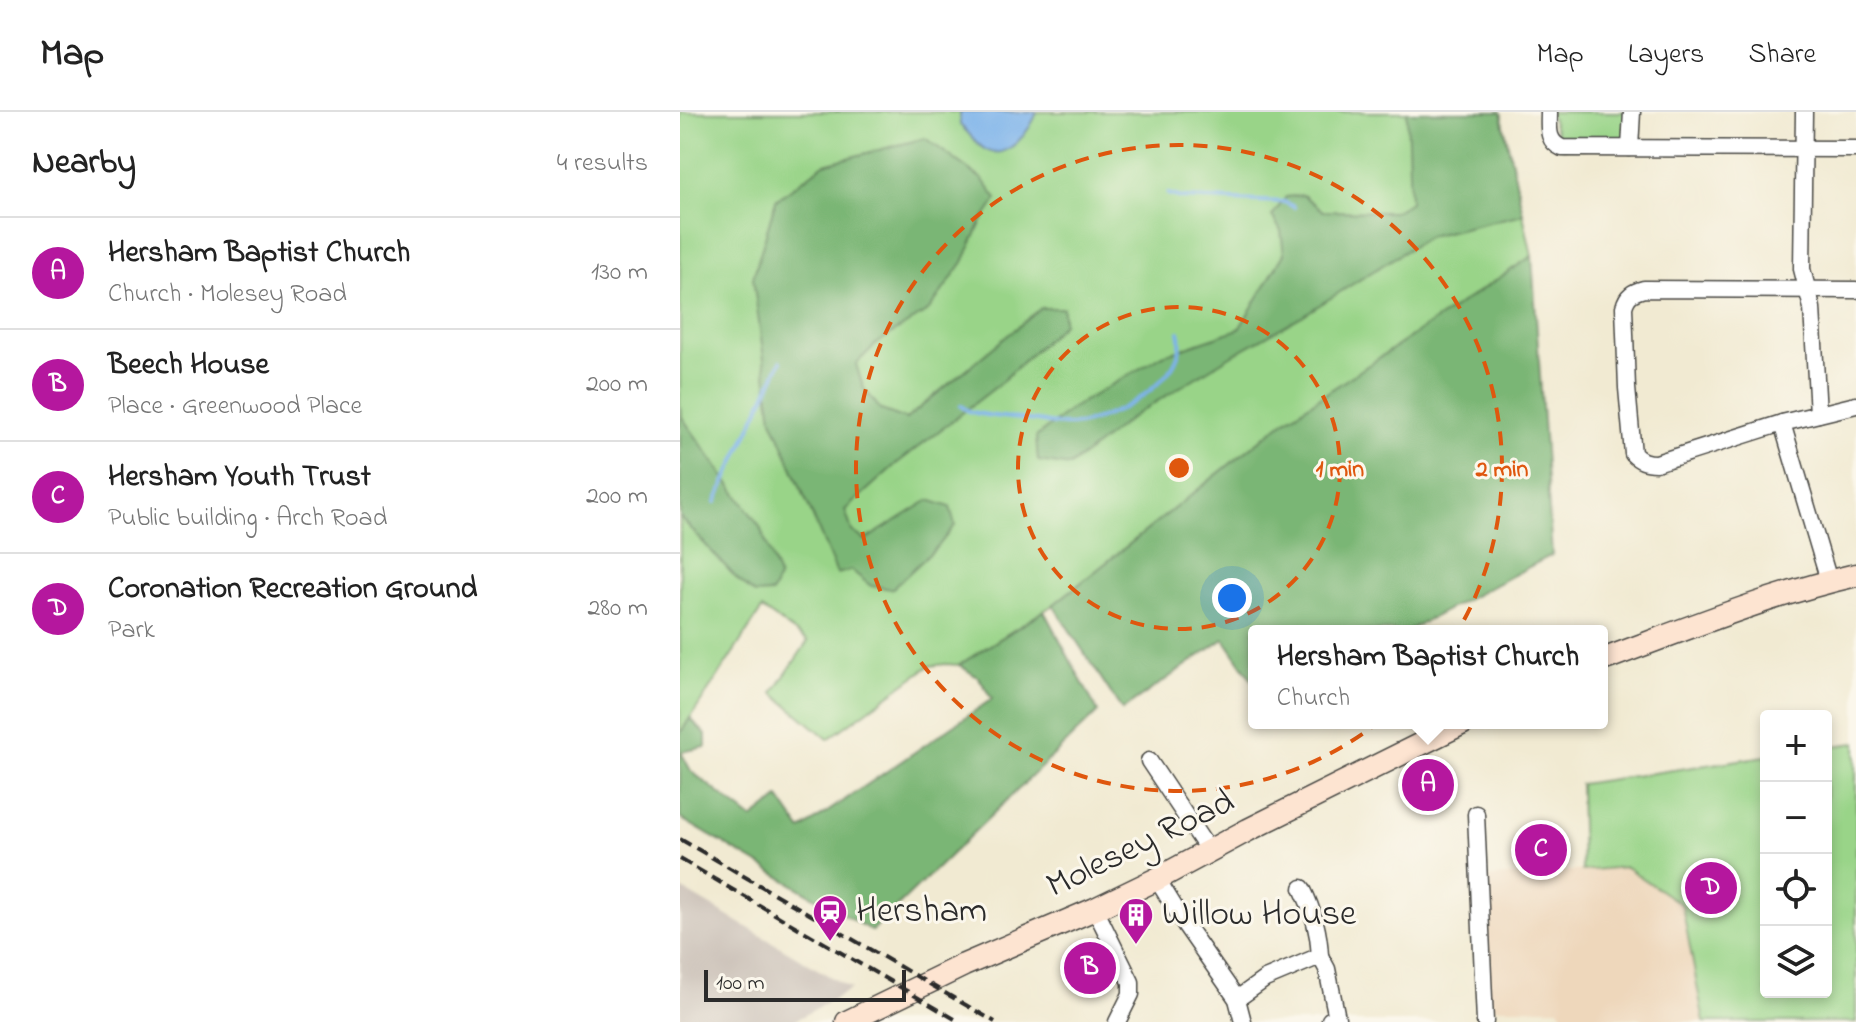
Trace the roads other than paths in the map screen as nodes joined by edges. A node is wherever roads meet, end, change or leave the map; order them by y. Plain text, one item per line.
1 (1549, 112) edge
2 (1632, 112) edge
3 (1804, 112) edge
4 (1630, 148) junction
5 (1856, 149) edge
6 (1803, 150) junction
7 (1856, 290) edge
8 (1807, 291) junction
9 (1856, 405) edge
10 (1818, 414) junction
11 (1782, 423) junction
12 (1856, 575) edge
13 (1829, 581) junction
14 (1608, 658) edge
15 (1451, 729) edge
16 (1149, 761) dead end
17 (1476, 814) dead end
18 (1209, 851) junction
19 (1157, 879) junction
20 (1302, 888) dead end
21 (1095, 909) junction
22 (1320, 956) junction
23 (1237, 999) junction
24 (1330, 1020) dead end
25 (847, 1022) edge
26 (1117, 1022) edge
27 (1243, 1022) edge
28 (1485, 1022) edge

1 - 4 street
2 - 4 street
3 - 6 street
4 - 6 street
5 - 6 street
6 - 8 street
7 - 8 street
8 - 10 street
8 - 11 street
9 - 10 street
10 - 11 street
11 - 13 street
12 - 13 street
13 - 14 street
15 - 18 street, Molesey Road
16 - 18 street
17 - 28 street
18 - 19 street, Molesey Road
19 - 21 street, Molesey Road
19 - 23 street
20 - 22 street
21 - 25 street, Molesey Road
21 - 26 street
22 - 23 street
22 - 24 street
23 - 27 street

